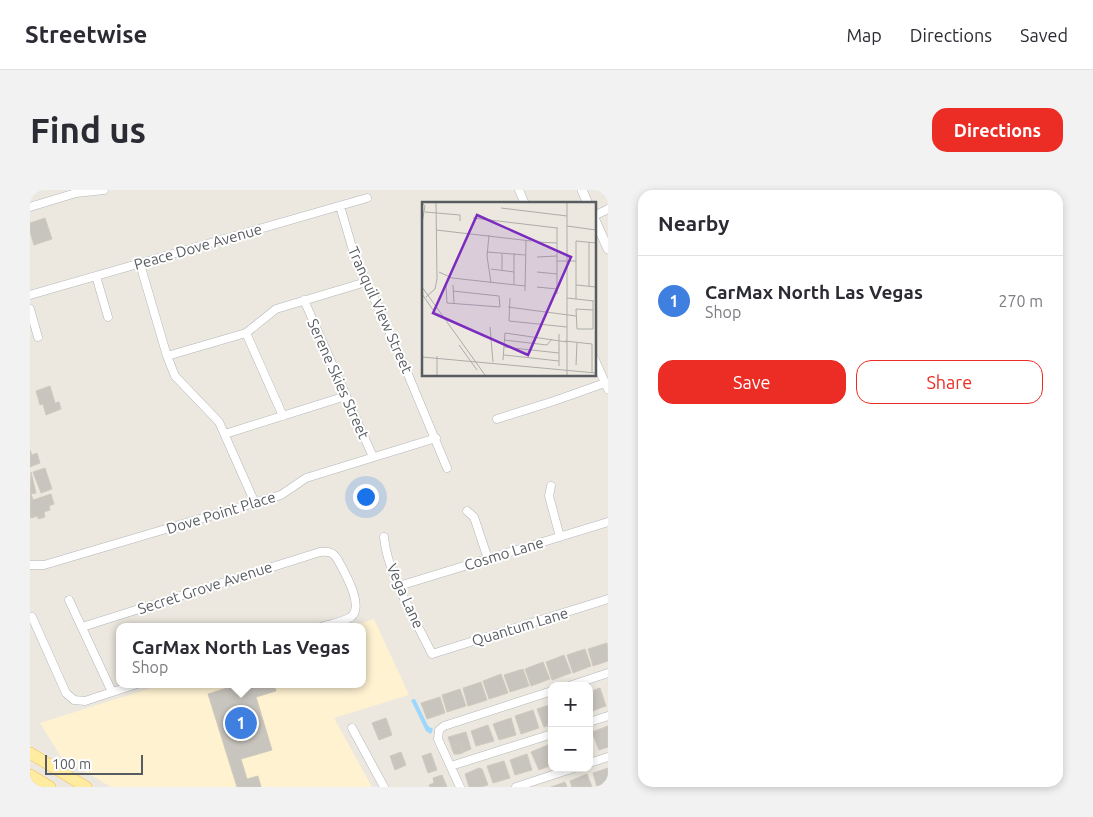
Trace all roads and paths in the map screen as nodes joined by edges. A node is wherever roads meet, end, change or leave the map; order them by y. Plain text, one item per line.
1 (104, 190) edge
2 (519, 190) edge
3 (582, 190) edge
4 (367, 198) dead end
5 (524, 202) edge
6 (587, 202) edge
7 (340, 206) junction
8 (30, 207) edge
9 (608, 209) edge
10 (596, 216) edge
11 (596, 222) edge
12 (608, 249) edge
13 (140, 264) junction
14 (96, 276) junction
15 (366, 282) junction
16 (30, 295) edge
17 (304, 300) junction
18 (30, 308) edge
19 (108, 317) dead end
20 (246, 333) junction
21 (38, 337) dead end
22 (166, 356) junction
23 (596, 362) edge
24 (607, 386) edge
25 (346, 396) junction
26 (283, 416) junction
27 (498, 418) dead end
28 (225, 434) junction
29 (436, 438) junction
30 (373, 457) junction
31 (447, 468) dead end
32 (551, 486) dead end
33 (255, 503) junction
34 (467, 511) dead end
35 (608, 522) edge
36 (384, 537) dead end
37 (560, 537) junction
38 (488, 559) junction
39 (30, 565) edge
40 (399, 586) junction
41 (608, 599) edge
42 (69, 600) dead end
43 (31, 618) edge
44 (333, 623) edge
45 (82, 627) junction
46 (432, 654) joint
47 (608, 673) edge
48 (580, 682) edge
49 (124, 688) edge
50 (112, 692) junction
51 (548, 692) edge
52 (608, 716) edge
53 (593, 721) edge
54 (352, 728) dead end
55 (548, 735) edge
56 (30, 753) edge
57 (608, 757) edge
58 (593, 763) edge
59 (451, 766) junction
60 (562, 772) edge
61 (30, 775) edge
62 (50, 787) edge
63 (86, 787) edge
64 (384, 787) edge
65 (460, 787) edge
66 (516, 787) edge

1 - 8 street
2 - 5 street
3 - 6 street
4 - 7 street, Peace Dove Avenue
7 - 13 street, Peace Dove Avenue
7 - 15 street, Tranquil View Street
9 - 10 street
11 - 12 street
13 - 14 street, Peace Dove Avenue
13 - 22 street
14 - 16 street, Peace Dove Avenue
14 - 19 street
15 - 17 street
15 - 29 street, Tranquil View Street
17 - 20 street
17 - 25 street, Serene Skies Street
18 - 21 street
20 - 22 street
20 - 26 street
22 - 28 street
23 - 24 street
24 - 27 street
25 - 26 street
25 - 30 street, Serene Skies Street
26 - 28 street
28 - 33 street
29 - 30 street, Dove Point Place
29 - 31 street, Tranquil View Street
30 - 33 street, Dove Point Place
32 - 37 street
33 - 39 street, Dove Point Place
34 - 38 street
35 - 37 street, Cosmo Lane
36 - 40 street, Vega Lane
37 - 38 street, Cosmo Lane
38 - 40 street, Cosmo Lane
40 - 46 street, Vega Lane
41 - 46 street, Quantum Lane
42 - 45 street
43 - 50 street
44 - 45 street, Secret Grove Avenue
45 - 50 street
47 - 48 street
49 - 50 street
51 - 59 street
52 - 53 street
54 - 64 street
55 - 59 street
56 - 63 main road
57 - 58 street
59 - 65 street
60 - 66 street
61 - 62 main road

